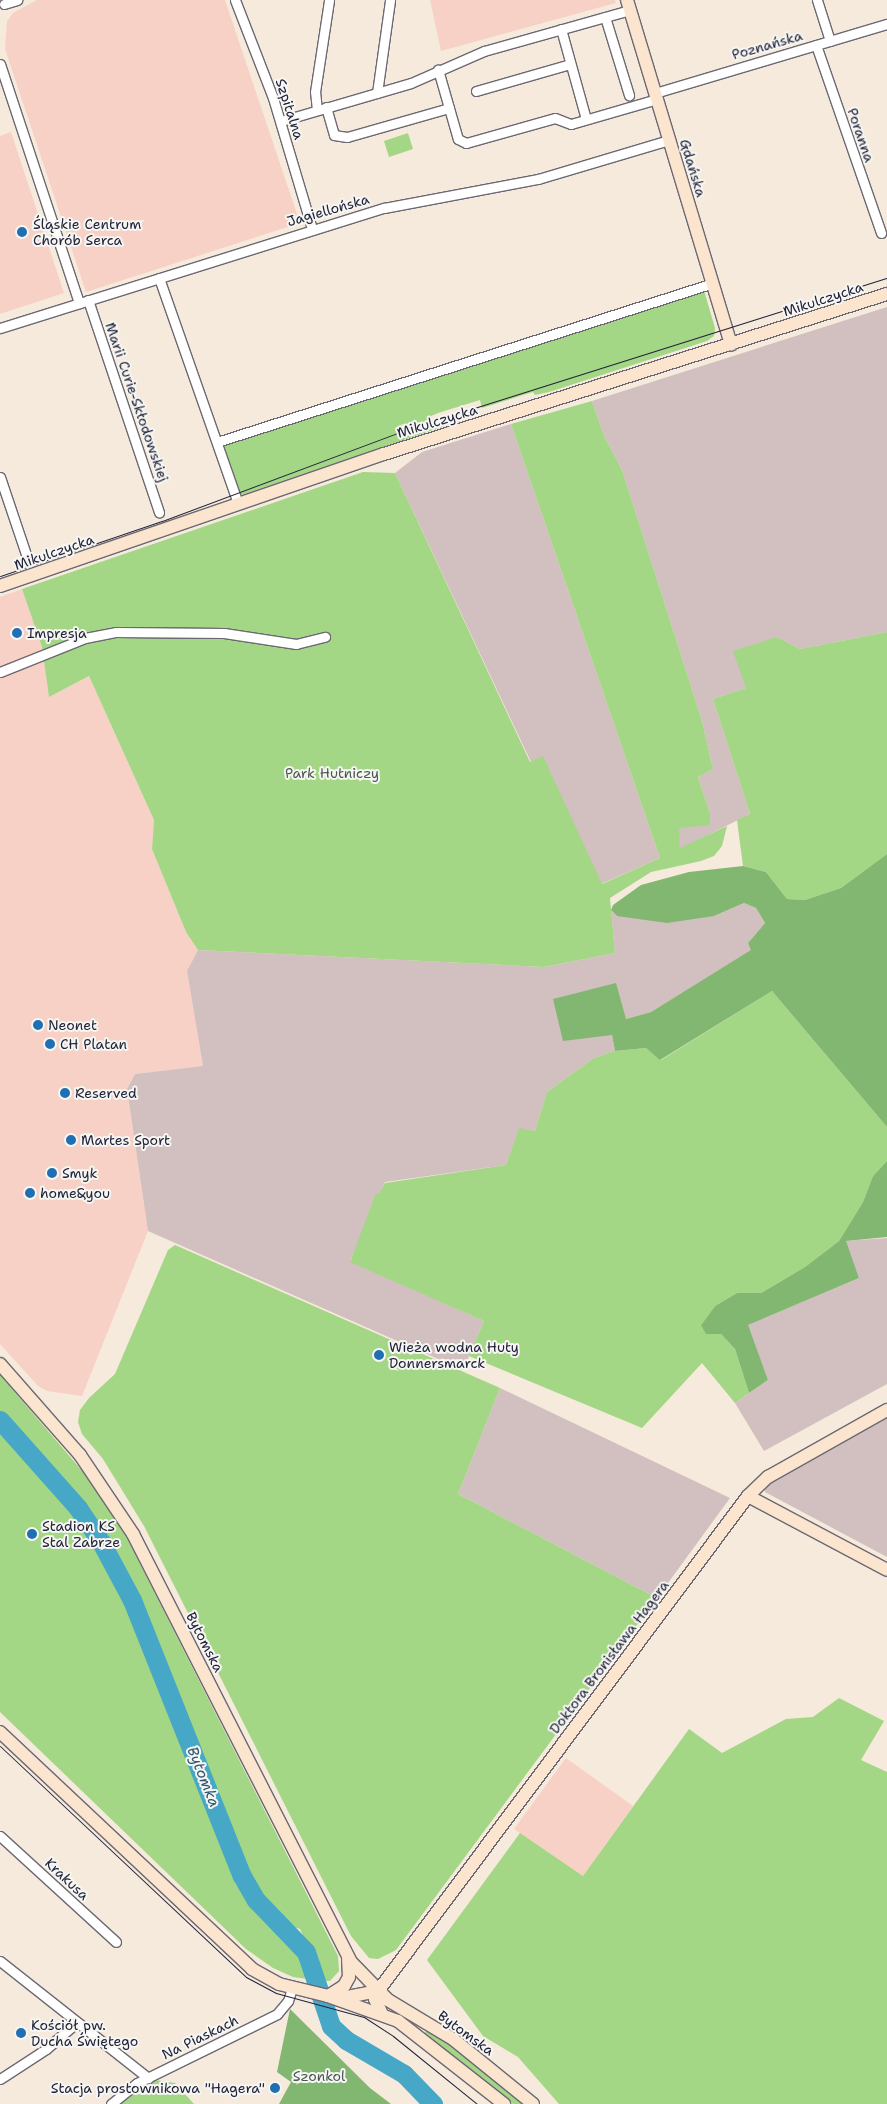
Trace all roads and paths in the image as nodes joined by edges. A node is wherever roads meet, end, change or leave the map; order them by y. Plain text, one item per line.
1 (17, 0) edge
2 (235, 0) edge
3 (329, 0) edge
4 (390, 0) edge
5 (817, 0) edge
6 (2, 5) edge
7 (628, 5) edge
8 (605, 17) junction
9 (887, 24) edge
10 (561, 29) junction
11 (830, 42) junction
12 (816, 45) junction
13 (0, 64) edge
14 (570, 64) junction
15 (438, 70) junction
16 (476, 91) dead end
17 (377, 93) junction
18 (629, 95) dead end
19 (656, 96) junction
20 (449, 108) junction
21 (322, 109) junction
22 (586, 119) junction
23 (281, 121) junction
24 (669, 140) junction
25 (312, 228) junction
26 (881, 233) dead end
27 (159, 278) junction
28 (712, 283) junction
29 (887, 294) edge
30 (88, 300) junction
31 (79, 303) junction
32 (0, 328) edge
33 (731, 345) junction
34 (217, 442) junction
35 (0, 477) edge
36 (238, 504) junction
37 (159, 512) dead end
38 (28, 557) dead end
39 (0, 586) edge
40 (325, 637) dead end
41 (0, 672) edge
42 (0, 1364) edge
43 (887, 1410) edge
44 (748, 1496) junction
45 (887, 1570) edge
46 (1, 1734) edge
47 (0, 1836) edge
48 (116, 1942) dead end
49 (347, 1956) junction
50 (0, 1961) edge
51 (396, 1968) junction
52 (359, 1971) junction
53 (296, 1989) junction
54 (378, 1991) junction
55 (333, 1997) junction
56 (382, 2014) junction
57 (76, 2022) junction
58 (148, 2078) junction
59 (0, 2079) edge
60 (111, 2104) edge
61 (504, 2104) edge
62 (533, 2104) edge

1 - 6 street
2 - 23 street, Szpitalna
3 - 21 street
4 - 17 street
5 - 11 street
7 - 8 street
7 - 19 street, Gdańska
8 - 10 street
8 - 18 street
9 - 11 street, Poznańska
10 - 14 street
10 - 15 street
11 - 12 street, Poznańska
12 - 19 street, Poznańska
12 - 26 street, Poranna
13 - 31 street
14 - 16 street
14 - 22 street
15 - 17 street
15 - 20 street, Poznańska
17 - 21 street
19 - 22 street, Poznańska
19 - 24 street, Gdańska
20 - 21 street
20 - 22 street, Poznańska
21 - 23 street
23 - 25 street, Szpitalna
24 - 25 street, Jagiellońska
24 - 28 street, Gdańska
25 - 27 street, Jagiellońska
27 - 30 street, Jagiellońska
27 - 34 street
28 - 33 street, Gdańska
28 - 34 street
29 - 33 street, Mikulczycka
30 - 31 street, Jagiellońska
30 - 37 street, Marii Curie-Skłodowskiej
31 - 32 street, Jagiellońska
33 - 36 street, Mikulczycka
34 - 36 street
35 - 38 street
36 - 39 street, Mikulczycka
40 - 41 street
42 - 49 street, Bytomska
43 - 44 street, Doktora Bronisława Hagera
44 - 45 street
44 - 51 street, Doktora Bronisława Hagera
46 - 53 street
47 - 48 street, Krakusa
49 - 52 street, Bytomska
49 - 55 street, Bytomska
50 - 57 street
51 - 52 street
51 - 54 street, Doktora Bronisława Hagera
52 - 54 street, Bytomska
53 - 55 street
53 - 58 street, Na Piaskach
54 - 55 street
54 - 56 street
54 - 62 street, Bytomska
55 - 56 street
56 - 61 street
57 - 58 street
57 - 59 street
58 - 60 street, Na Piaskach

